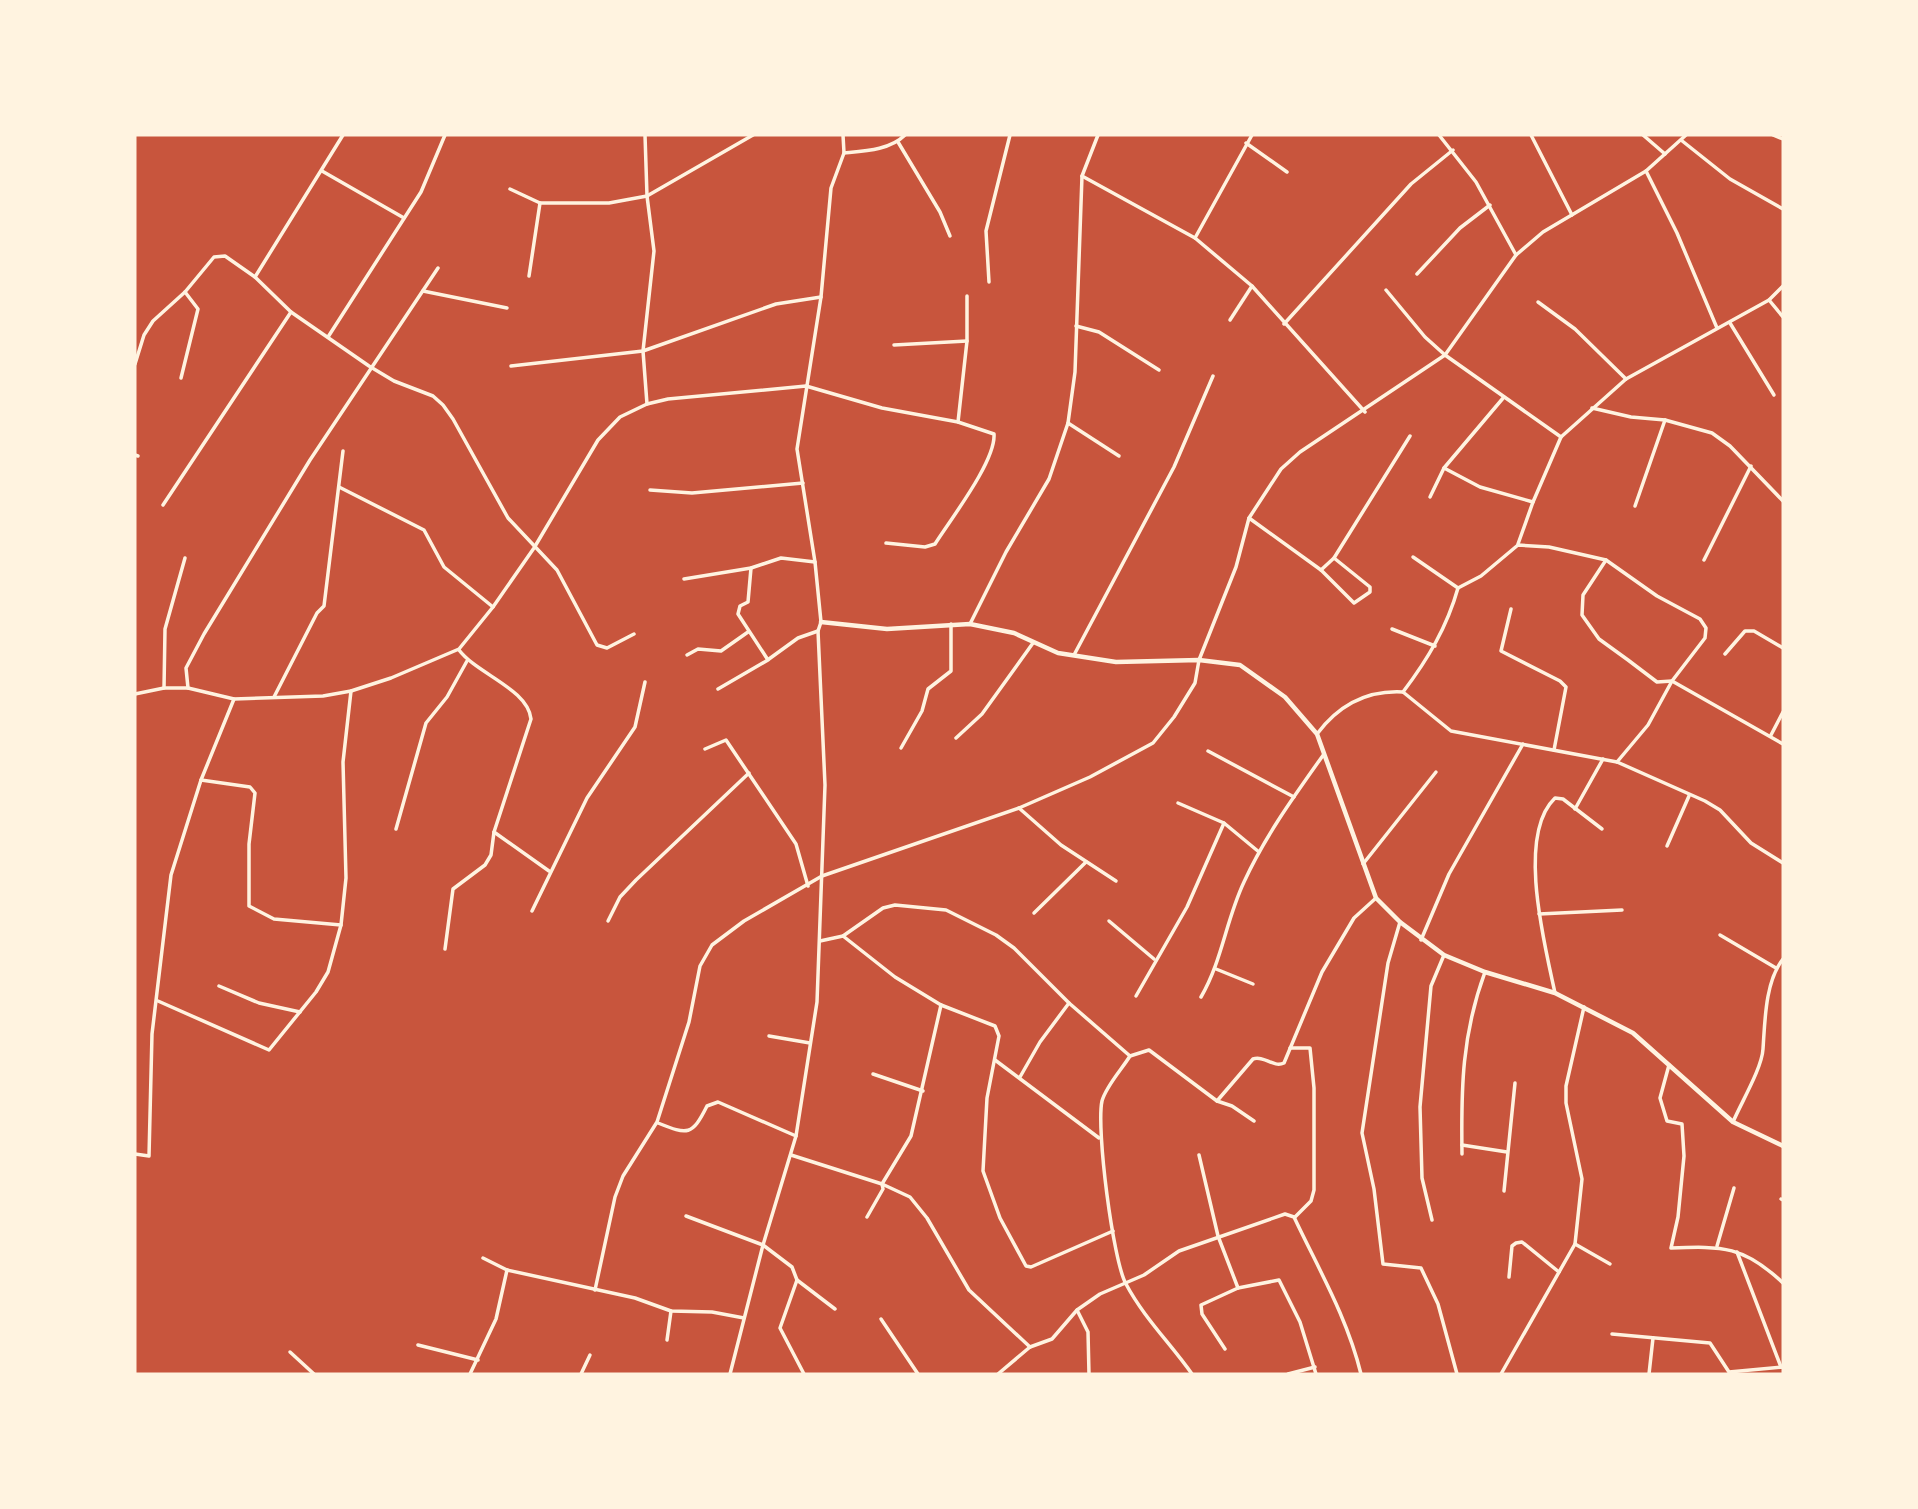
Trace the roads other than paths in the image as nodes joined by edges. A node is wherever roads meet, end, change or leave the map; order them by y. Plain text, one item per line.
1 (343, 135) edge
2 (445, 135) edge
3 (645, 135) edge
4 (843, 135) edge
5 (905, 135) edge
6 (1010, 135) edge
7 (1098, 135) edge
8 (1252, 135) edge
9 (1439, 135) edge
10 (1531, 135) edge
11 (1643, 135) edge
12 (1686, 135) edge
13 (1773, 135) edge
14 (750, 136) edge
15 (1783, 139) edge
16 (1681, 140) junction
17 (898, 142) junction
18 (1246, 143) junction
19 (1453, 150) junction
20 (845, 153) junction
21 (1665, 154) junction
22 (322, 171) junction
23 (1646, 171) junction
24 (1287, 172) dead end
25 (1082, 176) junction
26 (510, 189) dead end
27 (647, 196) junction
28 (540, 203) junction
29 (1490, 205) junction
30 (1783, 209) edge
31 (1572, 215) junction
32 (404, 218) junction
33 (950, 236) dead end
34 (1195, 238) junction
35 (1516, 255) junction
36 (438, 268) dead end
37 (1416, 274) dead end
38 (529, 276) dead end
39 (255, 277) junction
40 (989, 282) dead end
41 (1252, 286) junction
42 (1783, 286) edge
43 (1386, 290) dead end
44 (423, 291) junction
45 (185, 292) junction
46 (967, 296) dead end
47 (821, 297) junction
48 (1769, 300) junction
49 (1538, 302) dead end
50 (507, 308) dead end
51 (291, 312) junction
52 (1783, 317) edge
53 (1230, 320) dead end
54 (1730, 323) junction
55 (1283, 324) junction
56 (1076, 326) junction
57 (1717, 329) junction
58 (328, 337) junction
59 (967, 341) junction
60 (894, 345) dead end
61 (643, 351) junction
62 (1445, 355) junction
63 (135, 364) edge
64 (369, 366) junction
65 (511, 366) dead end
66 (1159, 370) dead end
67 (1213, 376) dead end
68 (181, 378) dead end
69 (1626, 379) junction
70 (806, 386) junction
71 (1774, 395) dead end
72 (1504, 397) junction
73 (647, 404) junction
74 (1592, 408) junction
75 (1365, 412) junction
76 (1665, 420) junction
77 (958, 422) junction
78 (1068, 423) junction
79 (1410, 436) dead end
80 (1561, 438) junction
81 (344, 451) dead end
82 (1119, 456) dead end
83 (1751, 466) junction
84 (1444, 468) junction
85 (803, 483) junction
86 (340, 488) junction
87 (650, 490) dead end
88 (1430, 497) dead end
89 (1783, 501) edge
90 (1533, 502) junction
91 (163, 505) dead end
92 (1635, 506) dead end
93 (1249, 518) junction
94 (886, 542) dead end
95 (1518, 545) junction
96 (534, 548) junction
97 (185, 558) dead end
98 (1334, 558) junction
99 (1413, 558) dead end
100 (1606, 560) junction
101 (1704, 560) dead end
102 (815, 562) junction
103 (751, 568) junction
104 (1321, 570) junction
105 (684, 579) dead end
106 (1458, 588) junction
107 (493, 607) junction
108 (1511, 609) dead end
109 (821, 622) junction
110 (951, 624) junction
111 (970, 624) junction
112 (1392, 629) dead end
113 (818, 631) junction
114 (748, 632) junction
115 (634, 634) dead end
116 (1033, 643) junction
117 (1435, 646) junction
118 (1783, 648) edge
119 (459, 649) junction
120 (1725, 654) dead end
121 (687, 655) dead end
122 (1074, 655) junction
123 (768, 660) junction
124 (1199, 660) junction
125 (467, 661) junction
126 (1672, 681) junction
127 (645, 682) dead end
128 (164, 688) junction
129 (188, 688) junction
130 (718, 689) dead end
131 (351, 691) junction
132 (1403, 692) junction
133 (135, 694) edge
134 (274, 697) junction
135 (234, 699) junction
136 (1783, 712) edge
137 (1317, 734) junction
138 (1771, 735) junction
139 (956, 738) dead end
140 (1523, 744) junction
141 (1783, 744) edge
142 (901, 748) dead end
143 (705, 749) dead end
144 (1554, 750) junction
145 (1208, 751) dead end
146 (1325, 752) junction
147 (1603, 759) junction
148 (1617, 762) junction
149 (1436, 772) dead end
150 (749, 773) junction
151 (201, 780) junction
152 (1689, 796) junction
153 (1294, 797) junction
154 (1178, 803) dead end
155 (1019, 808) junction
156 (1575, 809) junction
157 (1224, 823) junction
158 (396, 829) dead end
159 (1602, 829) dead end
160 (494, 832) junction
161 (1667, 846) dead end
162 (1259, 852) junction
163 (1086, 862) junction
164 (1783, 863) edge
165 (1362, 865) junction
166 (549, 871) junction
167 (822, 876) junction
168 (1116, 881) dead end
169 (808, 886) junction
170 (1376, 898) junction
171 (1622, 909) dead end
172 (532, 911) dead end
173 (1034, 914) dead end
174 (1539, 914) junction
175 (608, 921) dead end
176 (1109, 921) dead end
177 (1400, 922) junction
178 (341, 925) junction
179 (1720, 934) dead end
180 (843, 936) junction
181 (1421, 940) junction
182 (820, 941) junction
183 (445, 949) dead end
184 (1444, 955) junction
185 (1783, 959) edge
186 (1154, 960) junction
187 (1776, 968) junction
188 (1216, 969) junction
189 (1485, 972) junction
190 (1253, 984) dead end
191 (219, 986) dead end
192 (1555, 993) junction
193 (1136, 996) dead end
194 (1201, 998) dead end
195 (158, 1001) junction
196 (1069, 1003) junction
197 (941, 1005) junction
198 (1584, 1007) junction
199 (300, 1013) junction
200 (769, 1036) dead end
201 (810, 1043) junction
202 (1290, 1048) junction
203 (1130, 1056) junction
204 (995, 1060) junction
205 (1669, 1065) junction
206 (873, 1074) dead end
207 (1020, 1078) junction
208 (1516, 1083) dead end
209 (923, 1091) junction
210 (1217, 1101) junction
211 (1254, 1121) dead end
212 (657, 1122) junction
213 (1733, 1122) junction
214 (796, 1136) junction
215 (1100, 1138) junction
216 (1462, 1145) junction
217 (1783, 1146) edge
218 (1507, 1152) junction
219 (135, 1154) edge
220 (1462, 1154) dead end
221 (791, 1155) junction
222 (1199, 1155) dead end
223 (882, 1184) junction
224 (1734, 1188) dead end
225 (1504, 1191) dead end
226 (686, 1216) dead end
227 (867, 1217) dead end
228 (1294, 1217) junction
229 (1432, 1220) dead end
230 (1113, 1231) junction
231 (1218, 1236) junction
232 (763, 1244) junction
233 (1575, 1244) junction
234 (1717, 1246) junction
235 (1736, 1250) junction
236 (483, 1258) dead end
237 (1610, 1264) dead end
238 (508, 1270) junction
239 (1559, 1272) junction
240 (1509, 1277) dead end
241 (797, 1280) junction
242 (1124, 1282) junction
243 (1783, 1283) edge
244 (1238, 1288) junction
245 (595, 1290) junction
246 (835, 1309) dead end
247 (1077, 1310) junction
248 (671, 1311) junction
249 (744, 1318) junction
250 (881, 1319) dead end
251 (1612, 1334) dead end
252 (1653, 1338) junction
253 (667, 1340) dead end
254 (418, 1345) dead end
255 (1030, 1348) junction
256 (1225, 1349) dead end
257 (289, 1352) dead end
258 (590, 1355) dead end
259 (478, 1360) junction
260 (1315, 1367) junction
261 (1782, 1367) edge
262 (1737, 1373) edge
263 (314, 1374) edge
264 (470, 1374) edge
265 (581, 1374) edge
266 (730, 1374) edge
267 (804, 1374) edge
268 (918, 1374) edge
269 (998, 1374) edge
270 (1089, 1374) edge
271 (1192, 1374) edge
272 (1288, 1374) edge
273 (1316, 1374) edge
274 (1361, 1374) edge
275 (1457, 1374) edge
276 (1500, 1374) edge
277 (1649, 1374) edge

1 - 22 street
2 - 32 street
3 - 27 street
4 - 20 street
5 - 17 street
6 - 40 street
7 - 25 street
8 - 18 street
9 - 19 street
10 - 31 street
11 - 21 street
12 - 16 street
13 - 15 street
14 - 27 street
16 - 21 street
16 - 30 street
17 - 20 street
17 - 33 street
18 - 24 street
18 - 34 street
19 - 29 street
19 - 55 street
20 - 47 street
21 - 23 street
22 - 32 street
22 - 39 street
23 - 31 street
23 - 57 street
25 - 34 street
25 - 56 street
26 - 28 street
27 - 28 street
27 - 61 street
28 - 38 street
29 - 35 street
29 - 37 street
31 - 35 street
32 - 58 street
34 - 41 street
35 - 62 street
36 - 44 street
39 - 45 street
39 - 51 street
41 - 53 street
41 - 55 street
42 - 48 street
43 - 62 street
44 - 50 street
44 - 64 street
45 - 63 street
45 - 68 street
46 - 59 street
47 - 61 street
47 - 70 street
48 - 52 street
48 - 54 street
49 - 69 street
51 - 58 street
51 - 91 street
54 - 57 street
54 - 71 street
55 - 75 street
56 - 66 street
56 - 78 street
57 - 69 street
58 - 64 street
59 - 60 street
59 - 77 street
61 - 65 street
61 - 73 street
62 - 72 street
62 - 75 street
64 - 96 street
64 - 129 street
67 - 122 street
69 - 74 street
70 - 73 street
70 - 77 street
70 - 85 street
72 - 80 street
72 - 84 street
73 - 96 street
74 - 76 street
74 - 80 street
75 - 93 street
76 - 83 street
76 - 92 street
77 - 94 street
78 - 82 street
78 - 111 street
79 - 98 street
80 - 90 street
81 - 86 street
83 - 89 street
83 - 101 street
84 - 88 street
84 - 90 street
85 - 87 street
85 - 102 street
86 - 107 street
86 - 134 street
90 - 95 street
93 - 104 street
93 - 124 street
95 - 100 street
95 - 106 street
96 - 107 street
96 - 115 street
97 - 128 street
98 - 104 street
98 - 104 street
99 - 106 street
100 - 126 street
100 - 126 street
102 - 103 street
102 - 109 street
103 - 105 street
103 - 114 street
106 - 117 street
107 - 119 street
108 - 144 street
109 - 110 street
109 - 113 street
110 - 111 street
110 - 142 street
111 - 116 street
112 - 117 street
113 - 123 street
113 - 167 street
114 - 121 street
114 - 123 street
116 - 122 street
116 - 139 street
117 - 132 street
118 - 120 street
119 - 125 street
119 - 131 street
122 - 124 street
123 - 130 street
124 - 137 street
124 - 155 street
125 - 158 street
125 - 160 street
126 - 138 street
126 - 148 street
127 - 166 street
128 - 129 street
128 - 133 street
129 - 135 street
131 - 134 street
131 - 178 street
132 - 137 street
132 - 140 street
134 - 135 street
135 - 151 street
136 - 138 street
137 - 146 street
138 - 141 street
140 - 144 street
140 - 181 street
143 - 150 street
144 - 147 street
145 - 153 street
146 - 153 street
146 - 165 street
147 - 148 street
147 - 156 street
148 - 152 street
149 - 165 street
150 - 169 street
150 - 175 street
151 - 178 street
151 - 195 street
152 - 161 street
152 - 164 street
153 - 162 street
154 - 157 street
155 - 163 street
155 - 167 street
156 - 159 street
156 - 174 street
157 - 162 street
157 - 186 street
160 - 166 street
160 - 183 street
162 - 188 street
163 - 168 street
163 - 173 street
165 - 170 street
166 - 172 street
167 - 169 street
167 - 182 street
169 - 212 street
170 - 177 street
170 - 202 street
171 - 174 street
174 - 192 street
176 - 186 street
177 - 181 street
177 - 275 street
178 - 199 street
179 - 187 street
180 - 182 street
180 - 196 street
180 - 197 street
181 - 184 street
182 - 201 street
184 - 189 street
184 - 229 street
185 - 187 street
186 - 193 street
187 - 213 street
188 - 190 street
188 - 194 street
189 - 192 street
189 - 216 street
191 - 199 street
192 - 198 street
195 - 199 street
195 - 219 street
196 - 203 street
196 - 207 street
197 - 204 street
197 - 209 street
198 - 205 street
198 - 233 street
200 - 201 street
201 - 214 street
202 - 210 street
202 - 228 street
203 - 210 street
203 - 215 street
204 - 207 street
204 - 230 street
205 - 213 street
205 - 234 street
206 - 209 street
207 - 215 street
208 - 218 street
209 - 223 street
210 - 211 street
212 - 214 street
212 - 245 street
213 - 217 street
214 - 221 street
215 - 230 street
216 - 218 street
216 - 220 street
218 - 225 street
221 - 223 street
221 - 232 street
222 - 231 street
223 - 227 street
223 - 255 street
224 - 234 street
226 - 232 street
228 - 231 street
228 - 274 street
230 - 242 street
231 - 242 street
231 - 244 street
232 - 241 street
232 - 249 street
233 - 237 street
233 - 239 street
234 - 235 street
235 - 243 street
235 - 261 street
236 - 238 street
238 - 245 street
238 - 259 street
239 - 240 street
239 - 276 street
241 - 246 street
241 - 267 street
242 - 247 street
242 - 271 street
244 - 256 street
244 - 260 street
245 - 248 street
247 - 255 street
247 - 270 street
248 - 249 street
248 - 253 street
249 - 266 street
250 - 268 street
251 - 252 street
252 - 262 street
252 - 277 street
254 - 259 street
255 - 269 street
257 - 263 street
258 - 265 street
259 - 264 street
260 - 272 street
260 - 273 street
261 - 262 street

